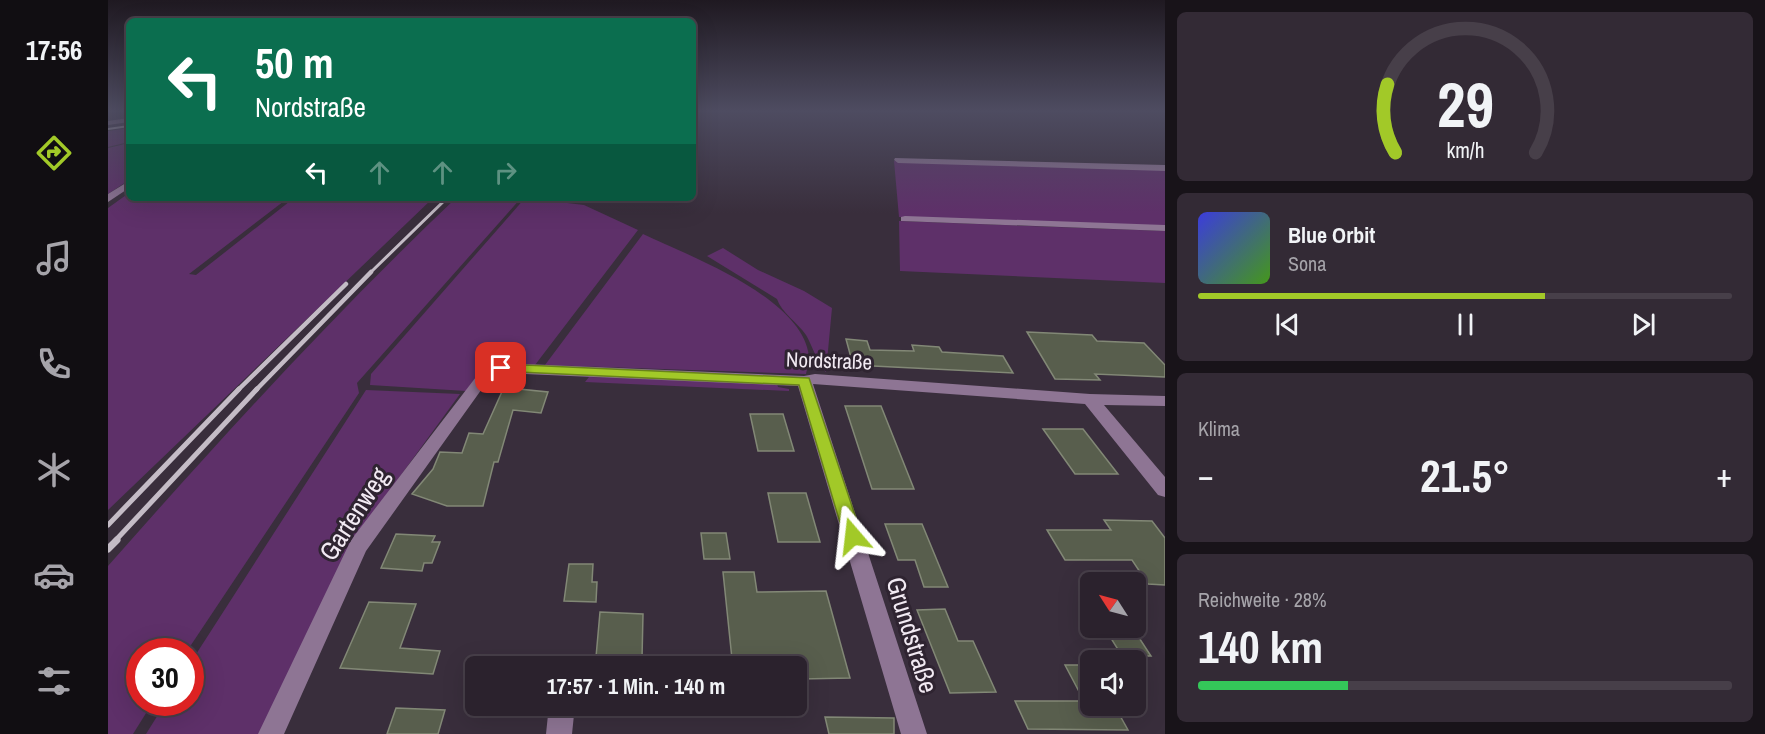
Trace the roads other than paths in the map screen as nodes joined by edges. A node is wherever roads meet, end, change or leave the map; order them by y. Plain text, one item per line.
1 (898, 160) dead end
2 (1165, 168) edge
3 (126, 186) edge
4 (108, 198) edge
5 (905, 219) dead end
6 (1165, 228) edge
7 (492, 371) joint
8 (804, 381) junction
9 (1090, 399) junction
10 (1165, 401) edge
11 (1165, 490) edge
12 (561, 716) edge
13 (271, 734) edge
14 (559, 734) edge
15 (914, 734) edge

1 - 2 street
3 - 4 street
5 - 6 street
7 - 8 street, Nordstraße
7 - 13 street, Gartenweg
8 - 9 street, Nordstraße
8 - 15 street, Grundstraße
9 - 10 street, Nordstraße
9 - 11 street
12 - 14 street

